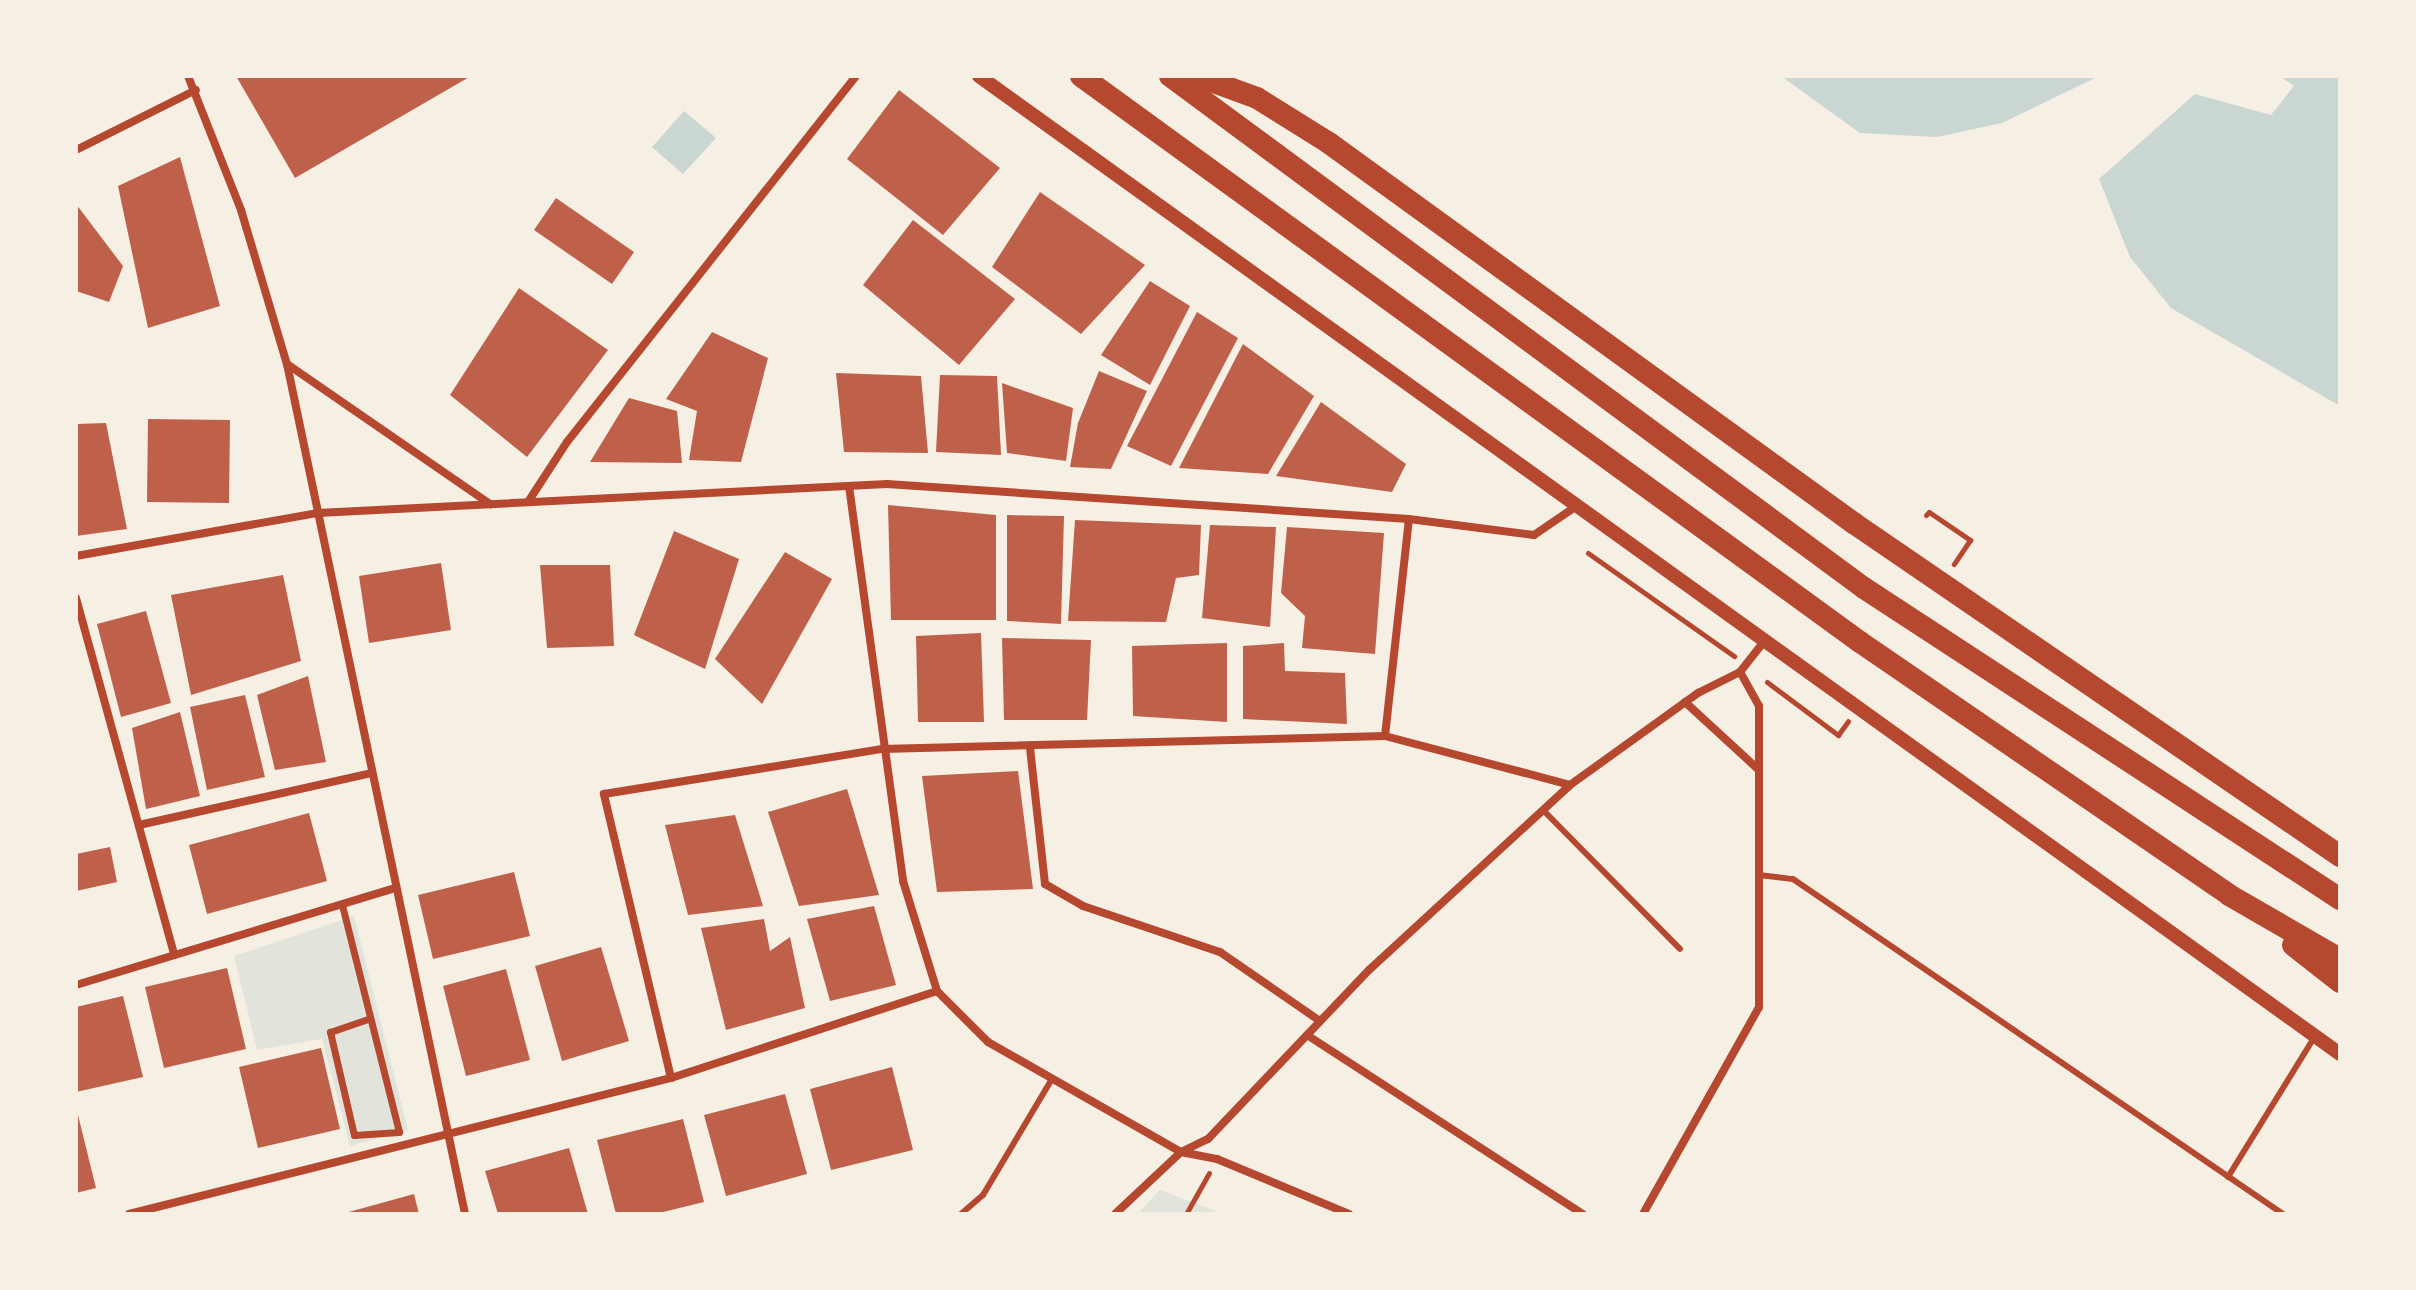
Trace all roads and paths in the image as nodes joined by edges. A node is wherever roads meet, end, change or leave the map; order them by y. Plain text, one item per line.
1 (188, 76) edge
2 (856, 76) edge
3 (979, 76) edge
4 (1081, 76) edge
5 (1170, 76) edge
6 (1197, 76) edge
7 (196, 90) junction
8 (76, 150) edge
9 (287, 364) junction
10 (849, 486) junction
11 (528, 502) junction
12 (491, 504) junction
13 (1579, 505) junction
14 (318, 513) junction
15 (1926, 515) dead end
16 (1409, 519) junction
17 (1970, 540) dead end
18 (1588, 553) dead end
19 (76, 556) edge
20 (76, 598) edge
21 (1766, 639) junction
22 (1743, 669) junction
23 (1685, 702) junction
24 (1838, 735) dead end
25 (1385, 736) junction
26 (1030, 748) junction
27 (882, 749) junction
28 (1759, 770) junction
29 (372, 773) junction
30 (1570, 785) junction
31 (1543, 810) junction
32 (139, 825) junction
33 (2234, 830) junction
34 (2340, 856) edge
35 (1759, 875) junction
36 (2340, 886) edge
37 (396, 888) junction
38 (2229, 895) junction
39 (2340, 899) edge
40 (342, 905) junction
41 (1680, 949) dead end
42 (174, 955) junction
43 (2340, 959) edge
44 (2340, 982) edge
45 (76, 985) edge
46 (937, 991) junction
47 (368, 1019) junction
48 (1320, 1021) junction
49 (1307, 1035) junction
50 (2315, 1036) junction
51 (2340, 1054) edge
52 (671, 1078) junction
53 (1052, 1079) junction
54 (449, 1136) junction
55 (1181, 1152) junction
56 (1217, 1159) junction
57 (2228, 1177) junction
58 (129, 1214) edge
59 (465, 1214) edge
60 (961, 1214) edge
61 (1115, 1214) edge
62 (1186, 1214) edge
63 (1349, 1214) edge
64 (1583, 1214) edge
65 (1643, 1214) edge
66 (2283, 1214) edge

1 - 7 street
2 - 11 street
3 - 13 street
4 - 38 highway
5 - 33 highway
6 - 34 highway
7 - 8 street
7 - 9 street
9 - 12 street
9 - 14 street
10 - 11 street
10 - 16 street
10 - 27 street
11 - 12 street
12 - 14 street
13 - 16 street
13 - 21 street
14 - 19 street
14 - 29 street
15 - 17 path
16 - 25 street
18 - 22 path
20 - 32 street
21 - 22 street
21 - 50 street
22 - 23 street
22 - 24 path
22 - 28 street
23 - 28 street
23 - 30 street
25 - 26 street
25 - 30 street
26 - 27 street
26 - 48 street
27 - 46 street
27 - 52 street
28 - 35 street
29 - 32 street
29 - 37 street
30 - 31 street
31 - 41 lane
31 - 48 street
32 - 42 street
33 - 36 highway
33 - 39 highway
35 - 57 lane
35 - 65 street
37 - 40 street
37 - 54 street
38 - 43 highway
38 - 44 highway
40 - 42 street
40 - 47 street
42 - 45 street
46 - 52 street
46 - 53 street
47 - 47 street
48 - 49 street
49 - 55 street
49 - 64 street
50 - 51 street
50 - 57 lane
52 - 54 street
53 - 55 street
53 - 60 lane
54 - 58 street
54 - 59 street
55 - 56 street
55 - 61 street
56 - 62 path
56 - 63 street
57 - 66 lane

